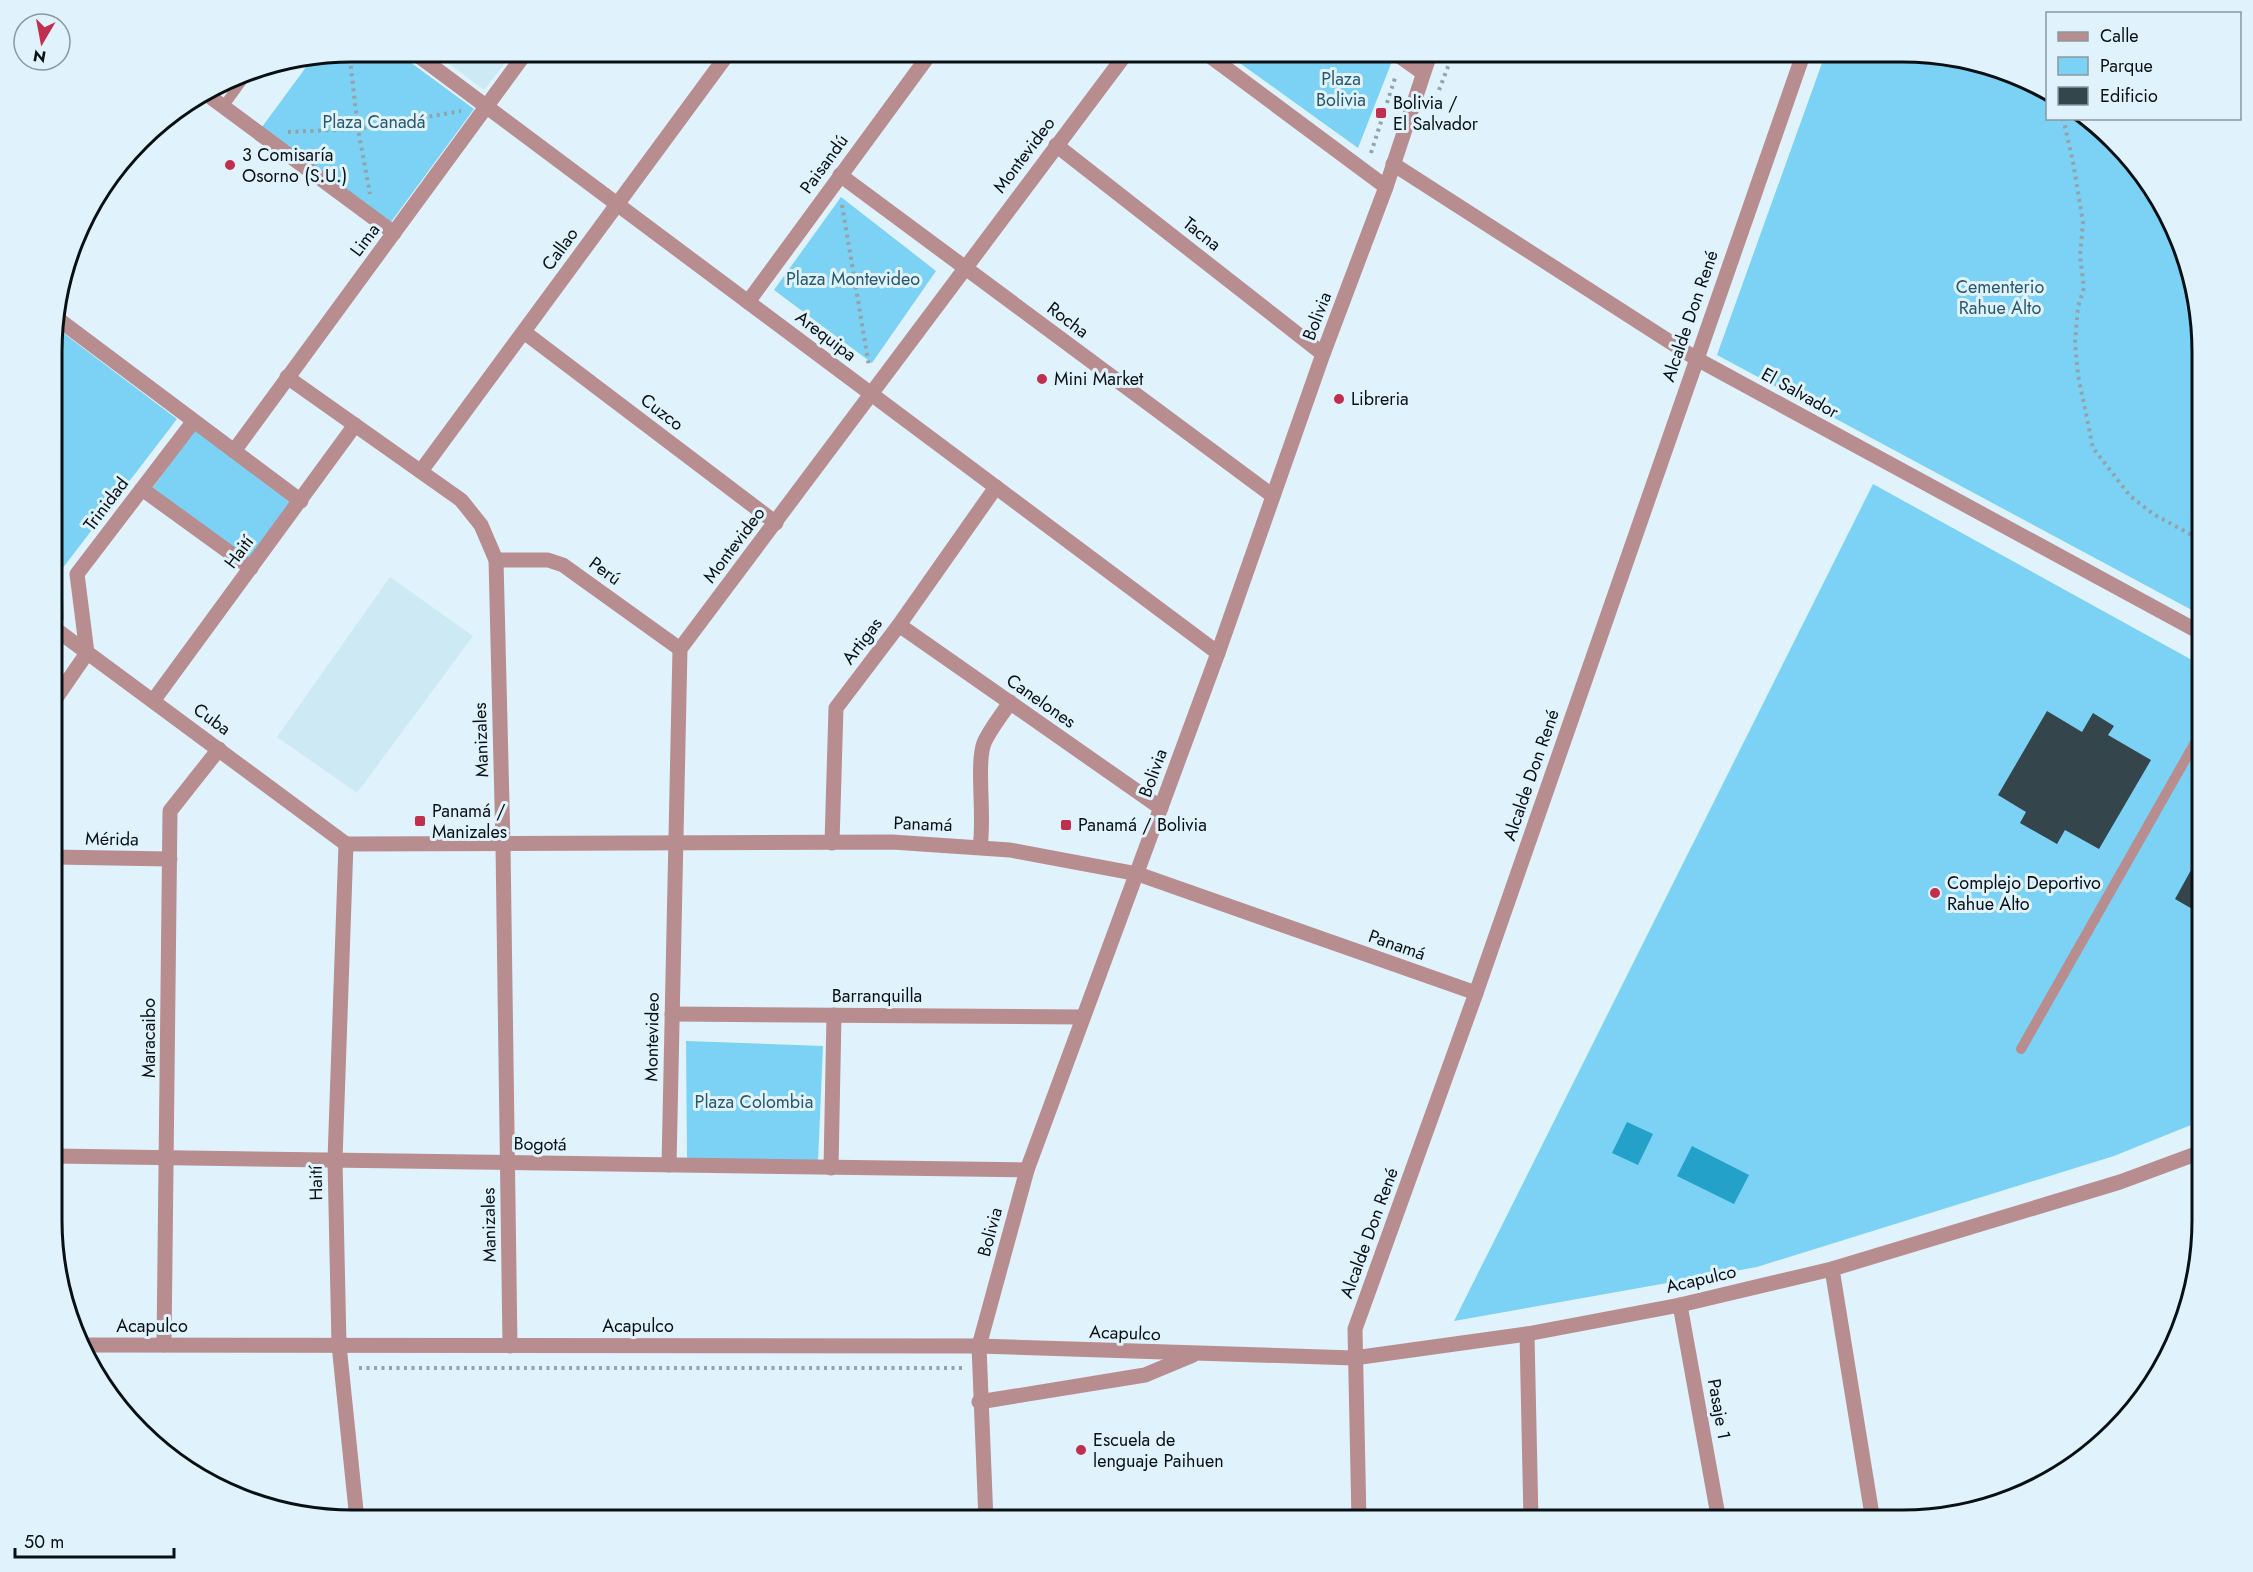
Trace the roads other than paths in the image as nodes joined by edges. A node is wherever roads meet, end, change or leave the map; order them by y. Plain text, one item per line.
1 (427, 62) edge
2 (519, 62) edge
3 (722, 62) edge
4 (924, 62) edge
5 (1120, 62) edge
6 (1218, 62) edge
7 (1407, 62) edge
8 (1427, 62) edge
9 (1800, 62) edge
10 (1423, 73) junction
11 (239, 84) edge
12 (211, 97) edge
13 (223, 106) junction
14 (486, 106) junction
15 (1056, 145) junction
16 (1393, 164) junction
17 (840, 175) junction
18 (1386, 187) junction
19 (617, 204) junction
20 (394, 233) junction
21 (965, 267) junction
22 (747, 302) junction
23 (63, 322) edge
24 (524, 332) junction
25 (1323, 354) junction
26 (1695, 358) junction
27 (287, 377) junction
28 (871, 394) junction
29 (193, 422) junction
30 (355, 425) junction
31 (234, 451) junction
32 (422, 471) junction
33 (996, 487) junction
34 (142, 489) junction
35 (1273, 496) junction
36 (301, 501) junction
37 (776, 523) junction
38 (496, 560) junction
39 (252, 568) junction
40 (899, 625) junction
41 (2192, 628) edge
42 (62, 634) edge
43 (680, 649) junction
44 (87, 653) junction
45 (1218, 653) junction
46 (62, 689) edge
47 (153, 701) junction
48 (1010, 702) junction
49 (2192, 748) edge
50 (219, 749) junction
51 (1161, 808) junction
52 (676, 843) junction
53 (832, 843) junction
54 (346, 844) junction
55 (503, 845) junction
56 (980, 847) junction
57 (62, 857) edge
58 (170, 859) junction
59 (1138, 874) junction
60 (1476, 993) junction
61 (672, 1014) junction
62 (834, 1015) junction
63 (1082, 1017) junction
64 (2021, 1049) dead end
65 (2192, 1155) edge
66 (62, 1156) edge
67 (168, 1158) junction
68 (334, 1160) junction
69 (508, 1163) junction
70 (669, 1165) junction
71 (831, 1168) junction
72 (1027, 1170) junction
73 (1832, 1269) junction
74 (1680, 1305) junction
75 (1527, 1334) junction
76 (89, 1345) edge
77 (164, 1345) junction
78 (339, 1346) junction
79 (510, 1346) junction
80 (979, 1346) junction
81 (1194, 1355) junction
82 (1354, 1358) junction
83 (979, 1402) junction
84 (356, 1510) edge
85 (985, 1510) edge
86 (1359, 1510) edge
87 (1531, 1510) edge
88 (1717, 1510) edge
89 (1871, 1510) edge

1 - 14 street, Arequipa
2 - 14 street, Lima
3 - 19 street, Callao
4 - 17 street, Paisandú
5 - 15 street, Montevideo
6 - 18 street
7 - 10 street
8 - 10 street, Bolivia
9 - 26 street, Alcalde Don René
10 - 16 street, Bolivia
11 - 13 lane
12 - 13 street
13 - 20 street
14 - 19 street, Arequipa
14 - 20 street, Lima
15 - 21 street, Montevideo
15 - 25 street, Tacna
16 - 18 street, Bolivia
16 - 26 street, El Salvador
17 - 21 street, Rocha
17 - 22 street, Paisandú
18 - 25 street, Bolivia
19 - 22 street, Arequipa
19 - 24 street, Callao
20 - 27 street, Lima
21 - 28 street, Montevideo
21 - 35 street, Rocha
22 - 28 street, Arequipa
23 - 29 street
24 - 32 street, Callao
24 - 37 street, Cuzco
25 - 35 street, Bolivia
26 - 41 street, El Salvador
26 - 60 street, Alcalde Don René
27 - 30 street, Manizales
27 - 31 street, Lima
28 - 33 street, Arequipa
28 - 37 street, Montevideo
29 - 31 street
29 - 34 street, Trinidad
30 - 32 street, Manizales
30 - 36 street, Haití
31 - 36 street
32 - 38 street, Manizales
33 - 40 street, Artigas
33 - 45 street, Arequipa
34 - 39 street
34 - 44 street, Trinidad
35 - 45 street, Bolivia
36 - 39 street, Haití
37 - 43 street, Montevideo
38 - 43 street, Perú
38 - 55 street, Manizales
39 - 47 street, Haití
40 - 48 street, Canelones
40 - 53 street, Artigas
42 - 44 street, Cuba
43 - 52 street, Montevideo
44 - 46 street
44 - 47 street, Cuba
45 - 51 street, Bolivia
47 - 50 street, Cuba
48 - 51 street, Canelones
48 - 56 street
49 - 64 lane
50 - 54 street, Cuba
50 - 58 street, Maracaibo
51 - 59 street, Bolivia
52 - 53 street, Panamá
52 - 55 street, Panamá
52 - 61 street, Montevideo
53 - 56 street, Panamá
54 - 55 street, Panamá
54 - 68 street, Haití
55 - 69 street, Manizales
56 - 59 street, Panamá
57 - 58 street, Mérida
58 - 67 street, Maracaibo
59 - 60 street, Panamá
59 - 63 street, Bolivia
60 - 82 street, Alcalde Don René
61 - 62 street, Barranquilla
61 - 70 street, Montevideo
62 - 63 street, Barranquilla
62 - 71 street
63 - 72 street, Bolivia
65 - 73 street, Acapulco
66 - 67 street, Bogotá
67 - 68 street, Bogotá
67 - 77 street, Maracaibo
68 - 69 street, Bogotá
68 - 78 street, Haití
69 - 70 street, Bogotá
69 - 79 street, Manizales
70 - 71 street, Bogotá
71 - 72 street, Bogotá
72 - 80 street, Bolivia
73 - 74 street, Acapulco
73 - 89 street
74 - 75 street, Acapulco
74 - 88 street, Pasaje 1
75 - 82 street, Acapulco
75 - 87 street
76 - 77 street, Acapulco
77 - 78 street, Acapulco
78 - 79 street, Acapulco
78 - 84 street, Haití
79 - 80 street, Acapulco
80 - 81 street, Acapulco
80 - 83 street, Bolivia
81 - 82 street, Acapulco
81 - 83 street, Acapulco
82 - 86 street, Alcalde Don René
83 - 85 street, Bolivia

